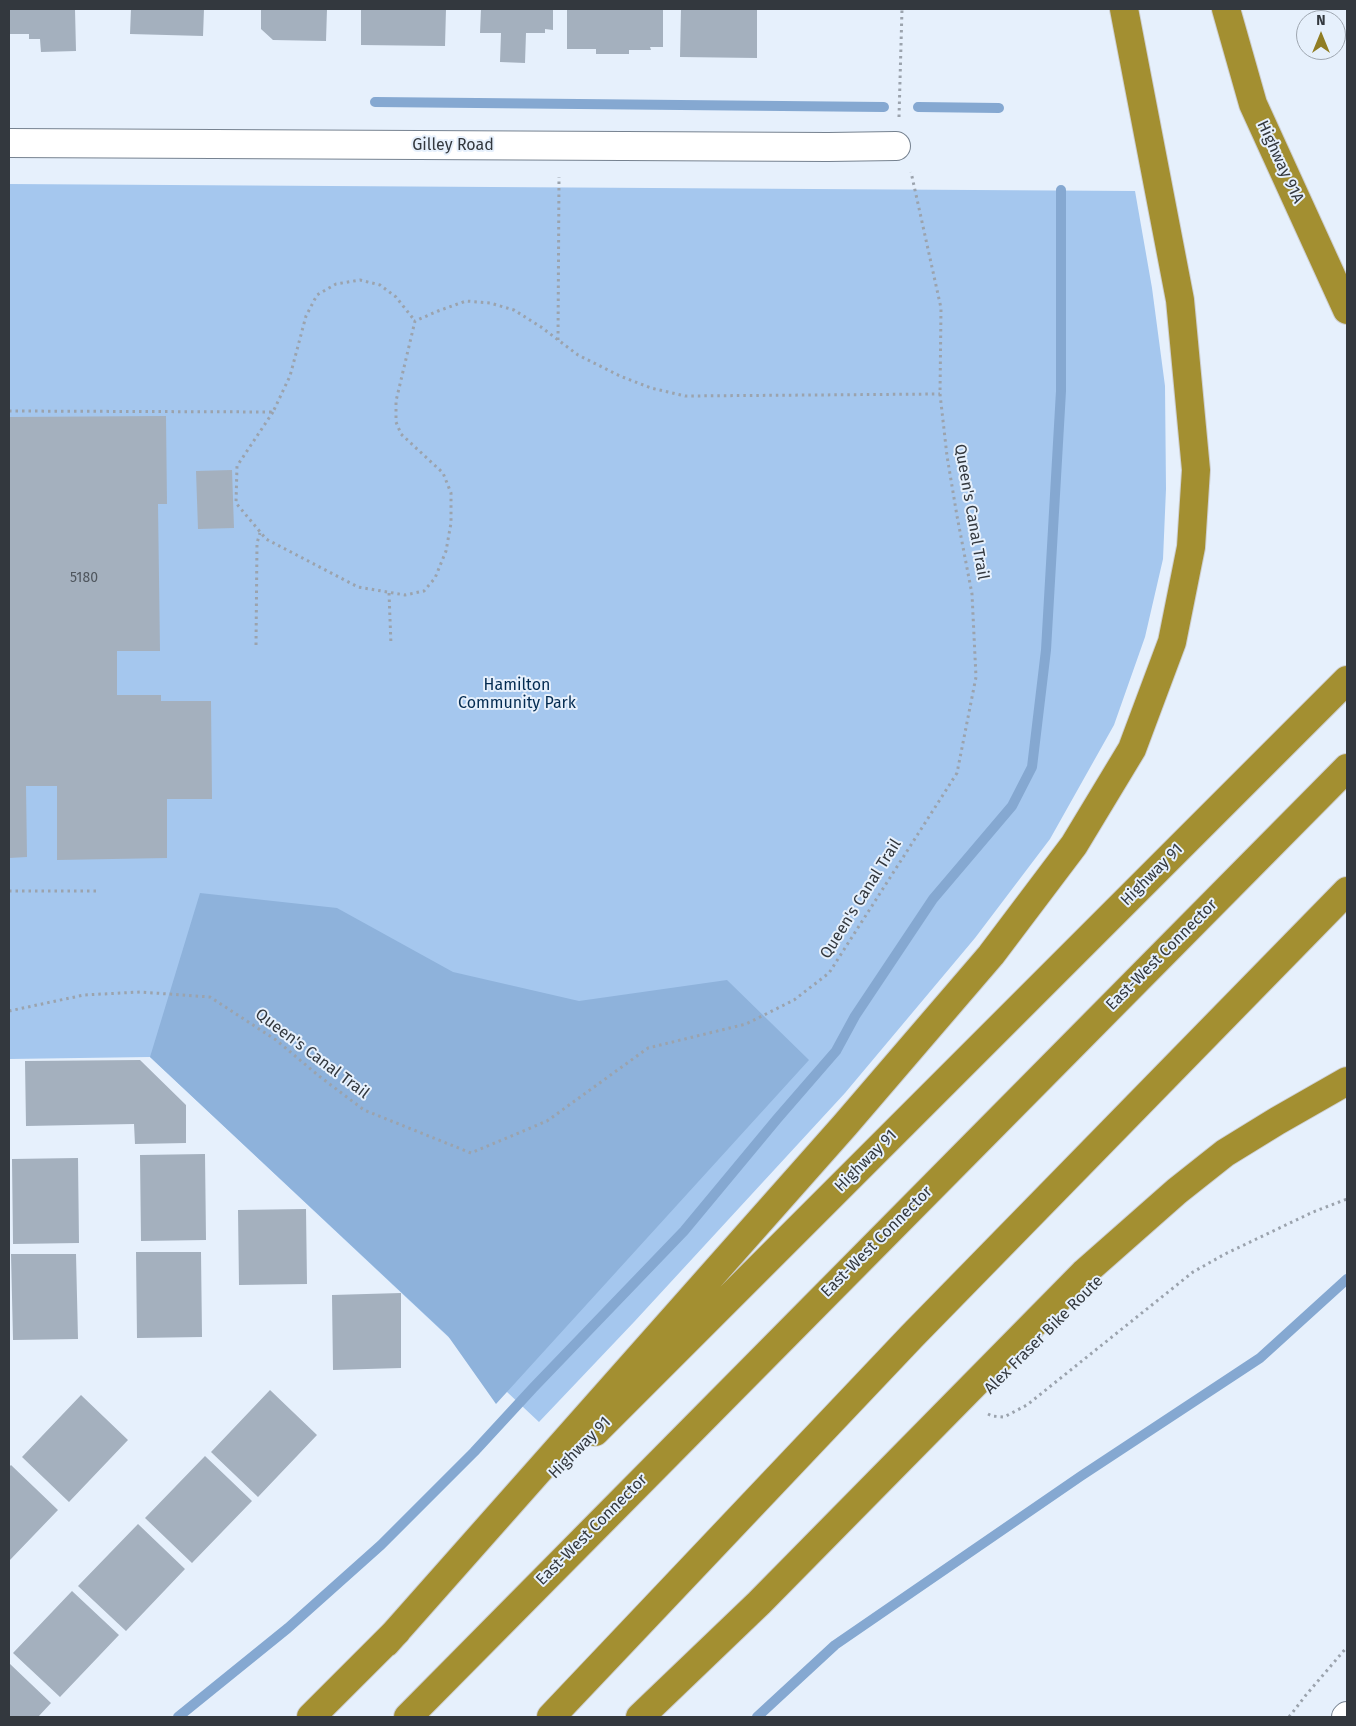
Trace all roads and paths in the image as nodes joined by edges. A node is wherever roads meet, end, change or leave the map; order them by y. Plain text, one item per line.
1 (902, 9) edge
2 (1124, 9) edge
3 (1226, 9) edge
4 (9, 144) edge
5 (560, 146) junction
6 (896, 146) junction
7 (1347, 310) edge
8 (415, 321) junction
9 (558, 340) junction
10 (940, 394) junction
11 (9, 411) edge
12 (273, 412) junction
13 (260, 533) junction
14 (390, 593) junction
15 (256, 645) dead end
16 (391, 645) dead end
17 (1347, 680) edge
18 (1347, 768) edge
19 (9, 891) edge
20 (99, 891) dead end
21 (1347, 892) edge
22 (9, 1011) edge
23 (1347, 1081) edge
24 (1347, 1199) edge
25 (984, 1412) dead end
26 (386, 1643) junction
27 (1347, 1647) edge
28 (311, 1717) edge
29 (408, 1717) edge
30 (551, 1717) edge
31 (640, 1717) edge
32 (1289, 1717) edge

1 - 6 path
2 - 26 highway
3 - 7 highway, Highway 91A
4 - 5 street, Gilley Road
5 - 6 street, Gilley Road
5 - 9 path
6 - 10 path, Queen's Canal Trail
8 - 9 path
8 - 12 path
8 - 14 path
9 - 10 path
10 - 22 path, Queen's Canal Trail
11 - 12 path
12 - 13 path
13 - 14 path
13 - 15 path
14 - 16 path
17 - 26 highway, Highway 91
18 - 29 highway, East-West Connector
19 - 20 path
21 - 30 highway
23 - 31 highway
24 - 25 path, Alex Fraser Bike Route
26 - 28 highway
27 - 32 path

